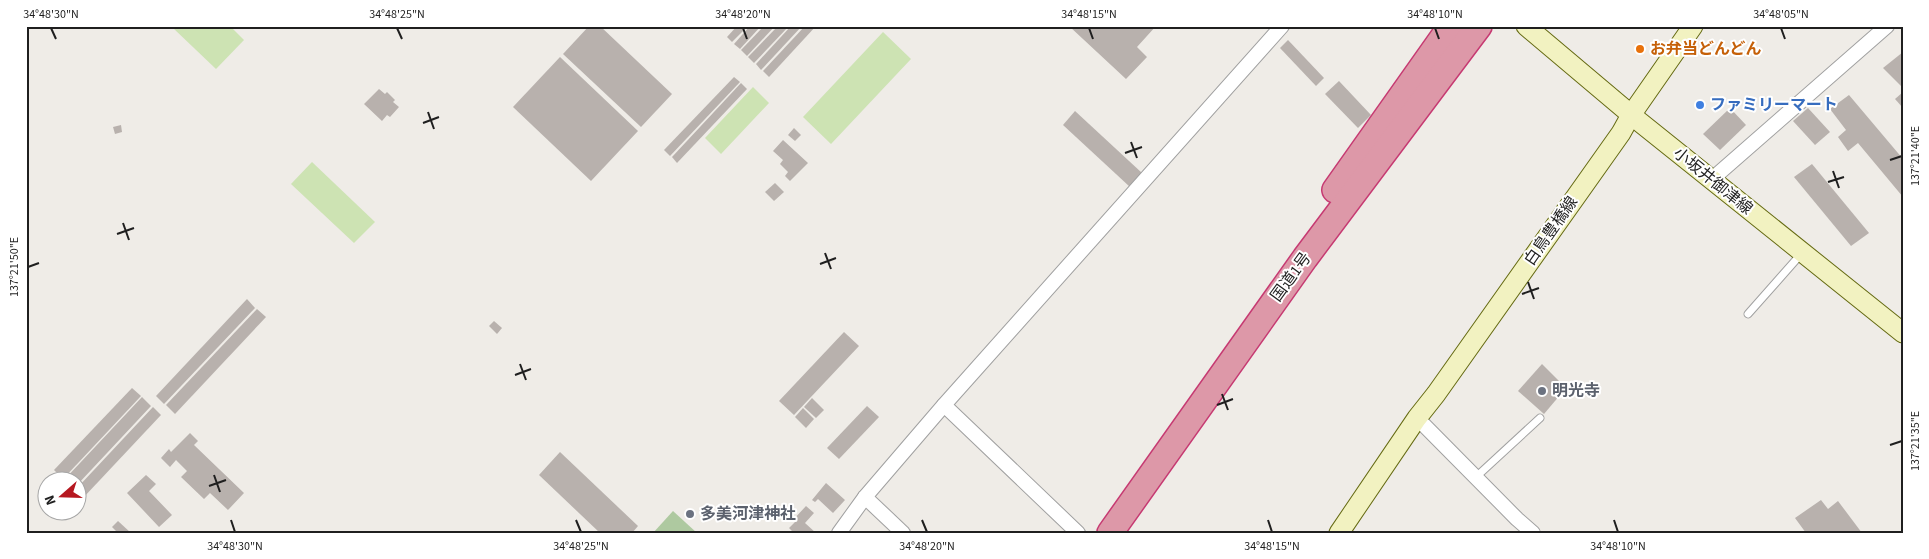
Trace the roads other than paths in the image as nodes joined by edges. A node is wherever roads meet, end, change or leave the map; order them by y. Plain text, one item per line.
1 (1282, 26) edge
2 (1451, 26) edge
3 (1480, 26) edge
4 (1526, 26) edge
5 (1693, 26) edge
6 (1887, 26) edge
7 (1631, 115) junction
8 (1711, 180) junction
9 (1803, 253) junction
10 (1748, 314) dead end
11 (1903, 333) edge
12 (944, 405) junction
13 (1417, 418) junction
14 (1540, 418) dead end
15 (1476, 477) junction
16 (865, 497) junction
17 (839, 533) edge
18 (903, 533) edge
19 (1078, 533) edge
20 (1093, 533) edge
21 (1110, 533) edge
22 (1339, 533) edge
23 (1534, 533) edge

1 - 12 street
2 - 20 highway, 国道1号
3 - 21 highway, 国道1号
4 - 7 main road, 小坂井御津線
5 - 7 main road, 白鳥豊橋線
6 - 8 street
7 - 8 main road, 小坂井御津線
7 - 13 main road, 白鳥豊橋線
8 - 9 main road, 小坂井御津線
9 - 10 lane
9 - 11 main road, 小坂井御津線
12 - 16 street
12 - 19 street
13 - 15 street
13 - 22 main road, 白鳥豊橋線
14 - 15 lane
15 - 23 street
16 - 17 street
16 - 18 street

